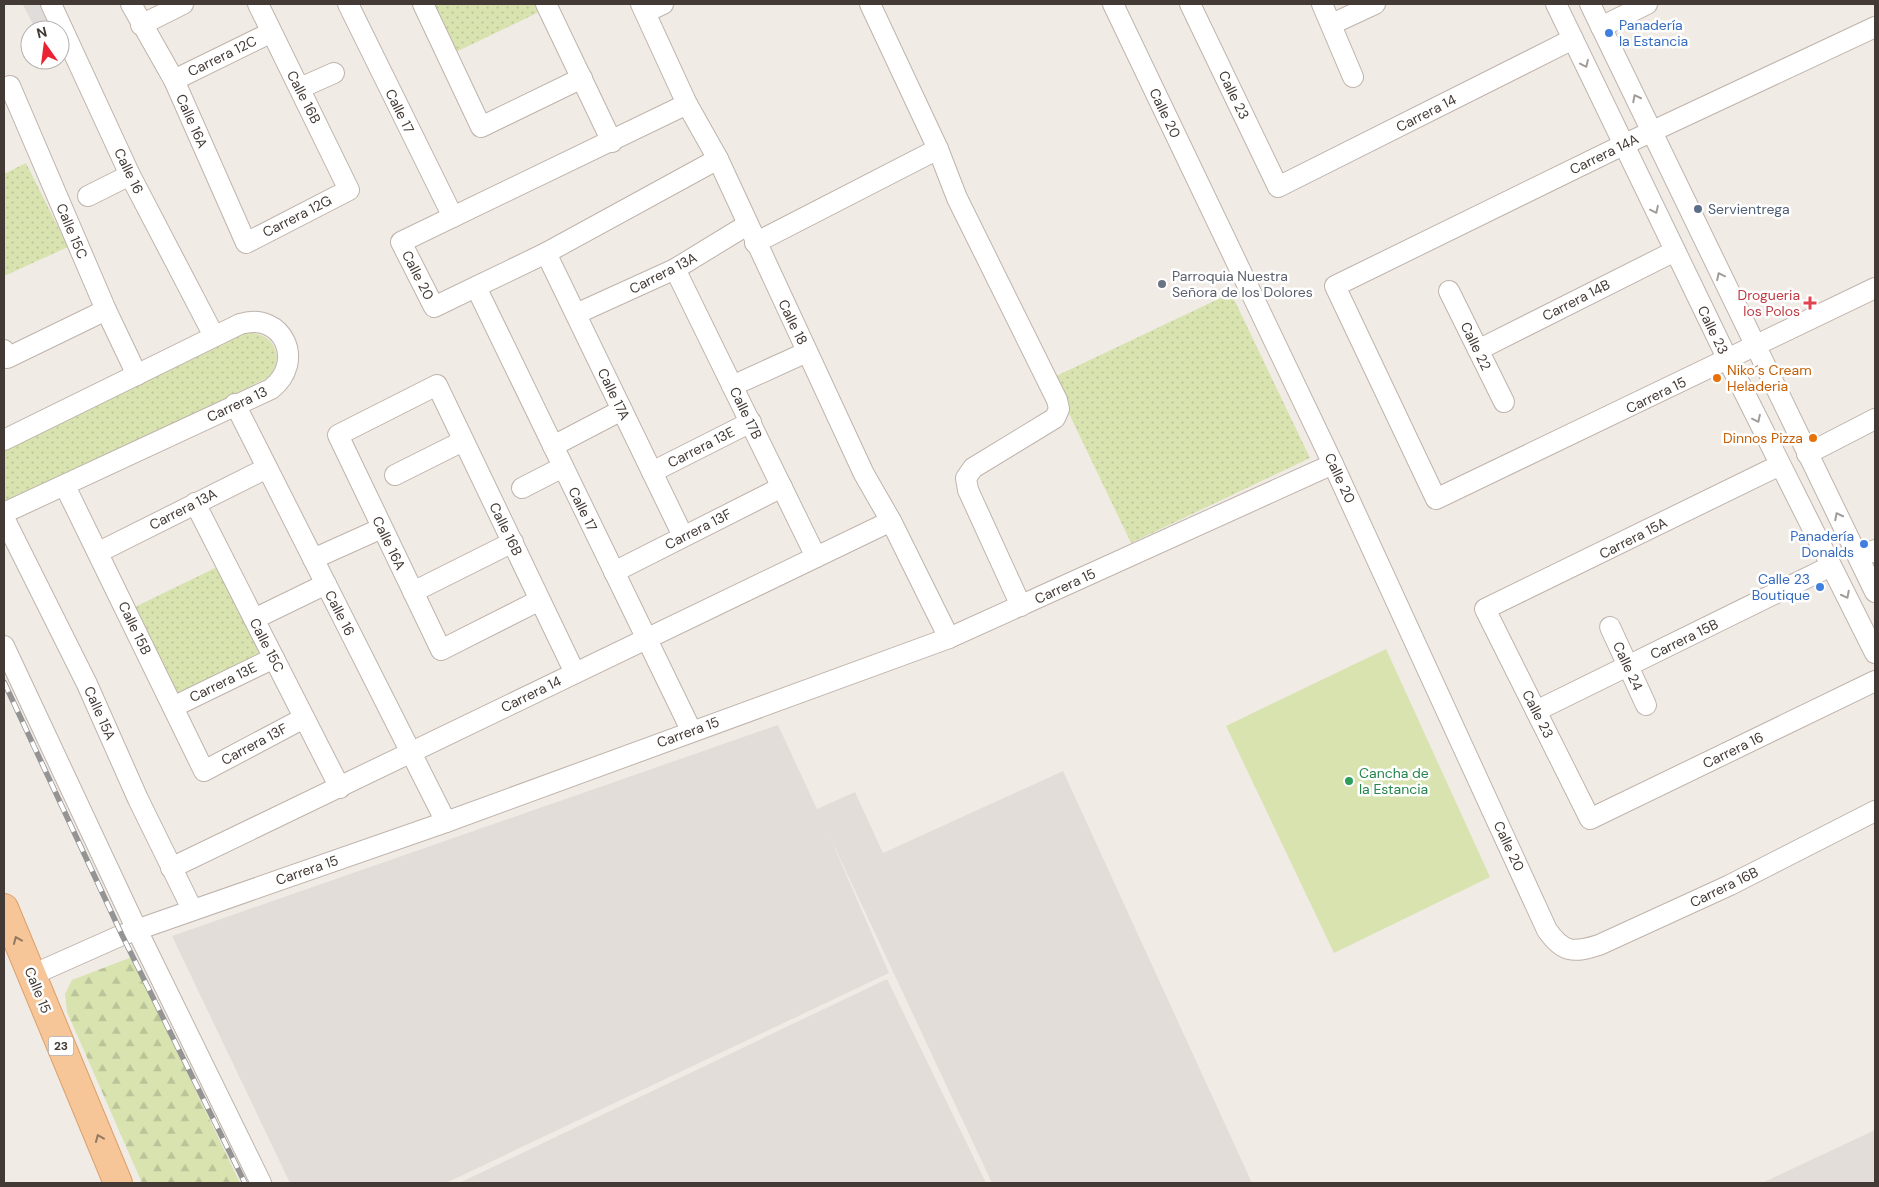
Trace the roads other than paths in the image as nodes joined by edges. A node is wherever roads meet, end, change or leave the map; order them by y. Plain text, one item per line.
1 (51, 4) edge
2 (131, 4) edge
3 (184, 4) edge
4 (258, 4) edge
5 (348, 4) edge
6 (423, 4) edge
7 (546, 4) edge
8 (870, 4) edge
9 (1113, 4) edge
10 (1190, 4) edge
11 (1322, 4) edge
12 (1375, 4) edge
13 (1556, 4) edge
14 (1590, 4) edge
15 (1647, 4) edge
16 (650, 6) edge
17 (1332, 24) junction
18 (141, 25) junction
19 (1601, 27) junction
20 (1875, 27) edge
21 (270, 33) junction
22 (1573, 39) junction
23 (334, 73) dead end
24 (1353, 77) dead end
25 (582, 78) junction
26 (174, 80) junction
27 (7, 88) edge
28 (300, 88) junction
29 (687, 104) junction
30 (1653, 131) junction
31 (612, 142) junction
32 (1623, 145) junction
33 (938, 150) junction
34 (718, 159) junction
35 (130, 175) junction
36 (1278, 187) joint
37 (349, 190) joint
38 (88, 196) dead end
39 (453, 217) junction
40 (751, 234) junction
41 (246, 243) joint
42 (1675, 251) junction
43 (546, 252) junction
44 (675, 269) junction
45 (476, 287) junction
46 (1875, 288) edge
47 (1449, 291) dead end
48 (106, 310) junction
49 (576, 314) junction
50 (214, 336) junction
51 (1755, 347) junction
52 (1478, 350) junction
53 (807, 352) junction
54 (6, 354) edge
55 (1728, 360) junction
56 (137, 375) junction
57 (437, 385) joint
58 (732, 386) junction
59 (1504, 402) dead end
60 (235, 404) junction
61 (622, 410) junction
62 (1875, 419) edge
63 (750, 422) junction
64 (4, 440) edge
65 (464, 440) junction
66 (553, 446) junction
67 (1807, 454) junction
68 (1333, 464) junction
69 (1780, 465) junction
70 (563, 466) junction
71 (267, 468) junction
72 (652, 472) junction
73 (395, 475) dead end
74 (65, 486) junction
75 (782, 487) junction
76 (522, 488) dead end
77 (1436, 499) joint
78 (196, 503) junction
79 (4, 513) edge
80 (4, 518) edge
81 (891, 521) junction
82 (382, 528) junction
83 (682, 536) junction
84 (513, 542) junction
85 (99, 552) junction
86 (1867, 554) edge
87 (816, 556) junction
88 (313, 559) junction
89 (1831, 566) junction
90 (614, 572) junction
91 (326, 584) junction
92 (413, 592) junction
93 (1875, 592) edge
94 (540, 600) junction
95 (1021, 606) junction
96 (1485, 609) joint
97 (254, 619) junction
98 (1610, 627) dead end
99 (646, 638) junction
100 (949, 638) junction
101 (4, 646) edge
102 (1875, 653) edge
103 (274, 658) junction
104 (1629, 666) junction
105 (575, 673) junction
106 (1875, 681) edge
107 (1646, 705) dead end
108 (173, 707) junction
109 (1536, 711) junction
110 (304, 718) junction
111 (691, 730) junction
112 (410, 752) junction
113 (204, 771) joint
114 (340, 788) junction
115 (1875, 812) edge
116 (1590, 819) joint
117 (446, 822) junction
118 (171, 868) junction
119 (4, 908) edge
120 (192, 909) junction
121 (137, 930) junction
122 (1568, 949) joint
123 (32, 976) junction
124 (118, 1183) edge
125 (261, 1183) edge

1 - 35 street, Calle 16
2 - 18 street, Calle 16A
3 - 18 street
4 - 21 street, Calle 16B
5 - 39 street, Calle 17
6 - 25 street
7 - 25 street
8 - 33 street
9 - 68 street, Calle 20
10 - 36 street, Calle 23
11 - 17 street
12 - 17 street
13 - 22 street, Calle 23
14 - 19 street
15 - 19 street
16 - 29 street, Calle 18
17 - 24 street
18 - 26 street, Calle 16A
30 -> 19 street
20 - 30 street, Carrera 14A
21 - 26 street, Carrera 12C
21 - 28 street, Calle 16B
22 -> 32 street, Calle 23
22 - 36 street, Carrera 14
23 - 28 street
25 - 31 street
26 - 41 street, Calle 16A
27 - 48 street, Calle 15C
28 - 37 street, Calle 16B
29 - 31 street, Calle 20
29 - 34 street, Calle 18
30 - 32 street, Carrera 14A
51 -> 30 street
31 - 39 street, Calle 20
32 -> 42 street, Calle 23
32 - 77 street, Carrera 14A
33 - 40 street
33 - 95 street
34 - 40 street, Calle 18
34 - 43 street, Calle 20
35 - 38 street
35 - 50 street, Calle 16
37 - 41 street, Carrera 12G
39 - 45 street, Calle 20
40 - 44 street, Carrera 13A
40 - 53 street, Calle 18
42 - 52 street, Carrera 14B
42 - 55 street, Calle 23
43 - 45 street, Calle 20
43 - 49 street, Calle 17A
44 - 49 street, Carrera 13A
44 - 58 street, Calle 17B
45 - 66 street, Calle 17
46 - 51 street, Carrera 15
47 - 52 street, Calle 22
48 - 54 street
48 - 56 street, Calle 15C
49 - 61 street, Calle 17A
50 - 56 street, Carrera 13
50 - 60 street, Carrera 13
51 - 55 street, Carrera 15
51 - 67 street
52 - 59 street, Calle 22
53 - 58 street
53 - 81 street, Calle 18
55 -> 69 street, Calle 23
55 - 77 street, Carrera 15
56 - 64 street, Carrera 13
57 - 65 street, Calle 16B
57 - 82 street, Calle 16A
58 - 63 street, Calle 17B
60 - 71 street, Calle 16
60 - 74 street, Carrera 13
61 - 66 street
61 - 72 street, Calle 17A
62 - 67 street
63 - 72 street, Carrera 13E
63 - 75 street, Calle 17B
65 - 73 street
65 - 84 street, Calle 16B
66 - 70 street, Calle 17
86 -> 67 street
68 - 95 street, Carrera 15
68 - 122 street, Calle 20
69 - 89 street, Calle 23
69 - 96 street, Carrera 15A
70 - 76 street
70 - 90 street, Calle 17
71 - 78 street, Carrera 13A
71 - 88 street, Calle 16
72 - 83 street, Calle 17A
74 - 79 street, Carrera 13
74 - 85 street, Calle 15B
75 - 83 street, Carrera 13F
75 - 87 street, Calle 17B
78 - 85 street, Carrera 13A
78 - 97 street, Calle 15C
80 - 118 street, Calle 15A
81 - 87 street, Carrera 14
81 - 100 street, Calle 18
82 - 88 street
82 - 92 street, Calle 16A
83 - 90 street, Carrera 13F
84 - 92 street
84 - 94 street, Calle 16B
85 - 108 street, Calle 15B
86 - 93 street
87 - 99 street, Carrera 14
88 - 91 street, Calle 16
89 -> 102 street, Calle 23
89 - 104 street, Carrera 15B
90 - 99 street, Calle 17
91 - 97 street
91 - 112 street, Calle 16
92 - 94 street, Calle 16A
94 - 105 street, Calle 16B
95 - 100 street, Carrera 15
96 - 109 street, Calle 23
97 - 103 street, Calle 15C
98 - 104 street, Calle 24
99 - 105 street, Carrera 14
99 - 111 street, Calle 17
100 - 111 street, Carrera 15
101 - 121 street
103 - 108 street, Carrera 13E
103 - 110 street, Calle 15C
104 - 107 street, Calle 24
104 - 109 street, Carrera 15B
105 - 112 street, Carrera 14
106 - 116 street, Carrera 16
108 - 113 street, Calle 15B
109 - 116 street, Calle 23
110 - 113 street, Carrera 13F
110 - 114 street, Calle 15C
111 - 117 street, Carrera 15
112 - 114 street, Carrera 14
112 - 117 street, Calle 16
114 - 118 street, Carrera 14
115 - 122 street, Carrera 16B
117 - 120 street, Carrera 15
118 - 120 street, Calle 15A
123 -> 119 main road, Calle 15 / 23
120 - 121 street, Carrera 15
121 - 123 street, Carrera 15
121 - 125 street
124 -> 123 main road, Calle 15 / 23

